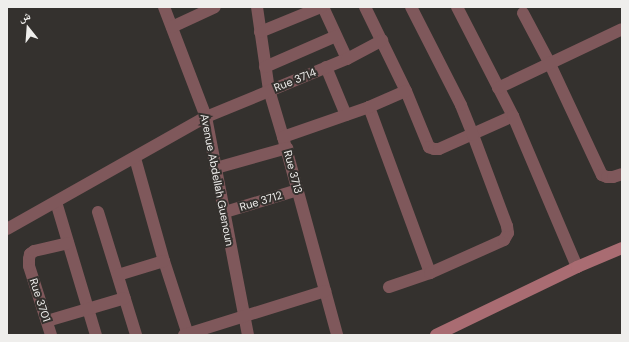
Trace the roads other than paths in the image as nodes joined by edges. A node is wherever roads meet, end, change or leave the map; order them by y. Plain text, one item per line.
1 (164, 7) edge
2 (215, 7) edge
3 (257, 7) edge
4 (322, 7) edge
5 (366, 7) edge
6 (411, 7) edge
7 (456, 7) edge
8 (523, 13) dead end
9 (172, 27) junction
10 (622, 29) edge
11 (260, 32) junction
12 (336, 36) junction
13 (382, 40) junction
14 (347, 58) junction
15 (549, 62) junction
16 (265, 67) junction
17 (326, 67) junction
18 (498, 88) junction
19 (268, 90) junction
20 (406, 91) junction
21 (370, 107) junction
22 (346, 115) junction
23 (514, 116) junction
24 (206, 117) junction
25 (473, 135) junction
26 (285, 143) junction
27 (135, 158) junction
28 (216, 168) junction
29 (622, 174) edge
30 (298, 190) junction
31 (56, 202) junction
32 (98, 212) dead end
33 (225, 212) junction
34 (7, 229) edge
35 (68, 243) junction
36 (622, 248) edge
37 (164, 261) junction
38 (577, 267) junction
39 (430, 273) junction
40 (118, 275) junction
41 (389, 287) dead end
42 (325, 290) junction
43 (125, 298) junction
44 (89, 309) junction
45 (244, 317) junction
46 (47, 321) junction
47 (51, 335) edge
48 (96, 335) edge
49 (136, 335) edge
50 (187, 335) edge
51 (248, 335) edge
52 (337, 335) edge
53 (438, 335) edge

1 - 9 street, Avenue Abdellah Guenoun
2 - 9 street
3 - 11 street, Rue 3713
4 - 11 street
4 - 12 street
5 - 13 street
6 - 25 street
7 - 18 street
8 - 15 street
9 - 24 street, Avenue Abdellah Guenoun
10 - 15 street
11 - 16 street, Rue 3713
12 - 14 street
12 - 16 street
13 - 14 street, Rue 3714
13 - 20 street
14 - 17 street, Rue 3714
15 - 18 street
15 - 29 street
16 - 19 street, Rue 3713
17 - 19 street, Rue 3714
17 - 22 street
18 - 23 street
19 - 24 street, Rue 3714
19 - 26 street, Rue 3713
20 - 21 street
20 - 25 street
21 - 22 street
21 - 39 street
22 - 26 street
23 - 25 street
23 - 38 street
24 - 27 street, Rue 3714
24 - 28 street, Avenue Abdellah Guenoun
25 - 39 street
26 - 28 street
26 - 30 street, Rue 3713
27 - 31 street, Rue 3714
27 - 37 street
28 - 33 street, Avenue Abdellah Guenoun
30 - 33 street, Rue 3712
30 - 42 street, Rue 3713
31 - 34 street, Rue 3714
31 - 35 street
32 - 40 street
33 - 45 street, Avenue Abdellah Guenoun
35 - 44 street
35 - 46 street, Rue 3701
36 - 38 street
37 - 40 street
37 - 50 street
38 - 53 street
39 - 41 street
40 - 43 street
42 - 45 street
42 - 52 street, Rue 3713
43 - 44 street
43 - 49 street
44 - 46 street
44 - 48 street
45 - 50 street
45 - 51 street, Avenue Abdellah Guenoun
46 - 47 street, Rue 3701

